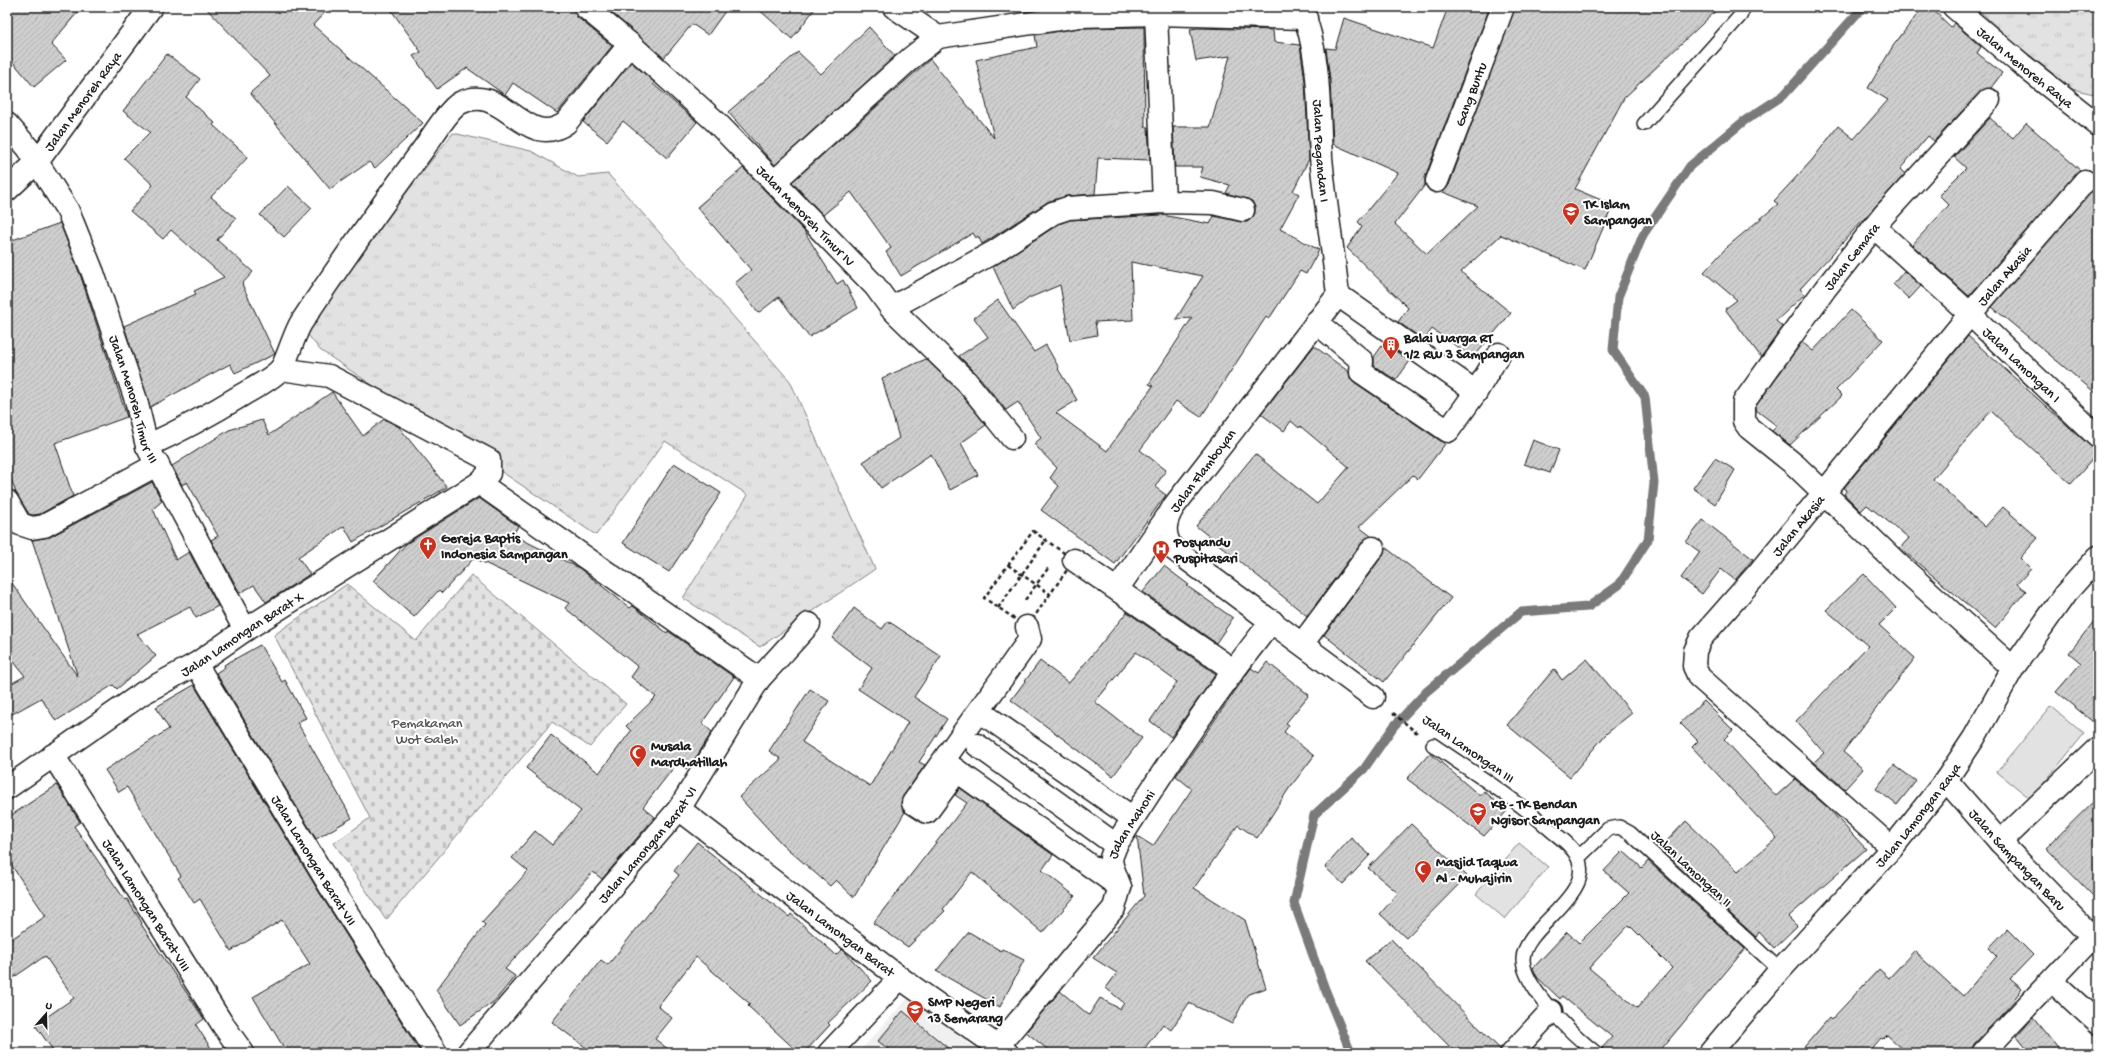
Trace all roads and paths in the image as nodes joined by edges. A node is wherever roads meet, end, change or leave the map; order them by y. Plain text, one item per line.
1 (151, 7) edge
2 (585, 7) edge
3 (894, 7) edge
4 (1503, 7) edge
5 (1954, 7) edge
6 (1738, 10) edge
7 (1304, 13) edge
8 (1156, 14) junction
9 (938, 37) junction
10 (630, 44) junction
11 (1989, 100) dead end
12 (2096, 122) edge
13 (7, 124) edge
14 (1644, 124) dead end
15 (37, 162) junction
16 (1437, 181) dead end
17 (2085, 181) dead end
18 (774, 182) junction
19 (7, 190) edge
20 (1164, 202) junction
21 (1243, 210) dead end
22 (1874, 227) junction
23 (1338, 295) junction
24 (891, 308) junction
25 (1970, 314) junction
26 (1316, 322) junction
27 (1499, 354) dead end
28 (281, 369) junction
29 (1476, 392) junction
30 (2098, 437) edge
31 (1012, 438) dead end
32 (152, 455) junction
33 (479, 483) junction
34 (1824, 495) junction
35 (7, 501) edge
36 (1167, 518) junction
37 (1046, 540) junction
38 (1373, 548) dead end
39 (1064, 555) junction
40 (2098, 557) edge
41 (1052, 562) dead end
42 (1008, 564) junction
43 (1021, 574) junction
44 (1036, 584) junction
45 (1118, 588) junction
46 (1050, 594) junction
47 (1024, 601) dead end
48 (998, 608) junction
49 (1019, 619) junction
50 (1272, 621) junction
51 (809, 624) dead end
52 (245, 630) junction
53 (1302, 644) junction
54 (196, 664) junction
55 (2013, 668) junction
56 (1233, 670) junction
57 (759, 679) junction
58 (1373, 697) joint
59 (979, 711) junction
60 (1433, 745) joint
61 (977, 746) dead end
62 (2098, 748) edge
63 (53, 755) junction
64 (1946, 780) junction
65 (7, 788) edge
66 (679, 809) junction
67 (1133, 818) junction
68 (2000, 842) junction
69 (1116, 845) junction
70 (1892, 848) junction
71 (1578, 858) junction
72 (1120, 887) junction
73 (2095, 934) edge
74 (1780, 970) junction
75 (900, 978) junction
76 (2052, 981) junction
77 (1551, 1010) junction
78 (2098, 1023) edge
79 (1002, 1050) edge
80 (243, 1053) edge
81 (436, 1053) edge
82 (468, 1053) edge
83 (829, 1053) edge
84 (1512, 1053) edge
85 (1596, 1053) edge
86 (1710, 1053) edge
87 (1983, 1053) edge

1 - 15 street, Jalan Menoreh Raya
2 - 10 street, Jalan Menoreh Timur IV
3 - 9 street
4 - 16 street, Gang Buntu
5 - 12 street, Jalan Menoreh Raya
6 - 14 lane
7 - 8 street
7 - 23 street, Jalan Pegandan I
8 - 9 street
8 - 20 street
9 - 18 street
10 - 18 street, Jalan Menoreh Timur IV
10 - 28 street
11 - 22 street, Jalan Cemara
13 - 15 street, Jalan Menoreh Timur III
15 - 19 street, Jalan Menoreh Raya
15 - 32 street, Jalan Menoreh Timur III
17 - 25 street, Jalan Akasia
18 - 24 street, Jalan Menoreh Timur IV
20 - 21 street
20 - 24 street
22 - 25 street, Jalan Lamongan I
22 - 34 street, Jalan Cemara
23 - 26 street, Jalan Flamboyan
23 - 29 street
24 - 31 street, Jalan Menoreh Timur IV
25 - 30 street, Jalan Lamongan I
25 - 34 street, Jalan Akasia
26 - 29 street
26 - 36 street, Jalan Flamboyan
27 - 29 street
28 - 32 street
28 - 33 street
32 - 35 street
32 - 52 street, Jalan Menoreh Timur III
33 - 52 street, Jalan Lamongan Barat X
33 - 57 street
34 - 55 street
34 - 70 street, Jalan Akasia
36 - 45 street
36 - 50 street, Jalan Flamboyan
37 - 39 path
37 - 42 path
37 - 43 path
38 - 53 street
39 - 45 street
39 - 46 path
40 - 55 street, Jalan Lamongan Raya
41 - 44 path
42 - 43 path
42 - 48 path
43 - 44 path
43 - 48 path
44 - 46 path
44 - 47 path
45 - 56 street
46 - 49 path
48 - 49 path
49 - 59 street
50 - 53 street, Jalan Flamboyan
50 - 56 street, Jalan Mahoni
51 - 57 street, Jalan Lamongan Barat VI
52 - 54 street, Jalan Lamongan Barat X
53 - 58 street, Jalan Flamboyan
54 - 63 street, Jalan Lamongan Barat X
54 - 81 street, Jalan Lamongan Barat VII
55 - 64 street, Jalan Lamongan Raya
56 - 67 street, Jalan Mahoni
57 - 66 street, Jalan Lamongan Barat VI
58 - 60 path, Jalan Lamongan III
59 - 67 street
59 - 72 street
60 - 71 lane, Jalan Lamongan III
61 - 69 street
62 - 68 street
63 - 65 street, Jalan Lamongan Barat X
63 - 80 street, Jalan Lamongan Barat VIII
64 - 68 street, Jalan Sampangan Baru
64 - 70 street, Jalan Lamongan Raya
66 - 75 street, Jalan Lamongan Barat
66 - 82 street, Jalan Lamongan Barat VI
67 - 69 street, Jalan Mahoni
68 - 73 street, Jalan Sampangan Baru
69 - 72 street, Jalan Mahoni
70 - 74 street, Jalan Lamongan Raya
71 - 74 lane, Jalan Lamongan II
71 - 77 lane
72 - 79 street
73 - 76 street, Jalan Sampangan Baru
74 - 86 street, Jalan Lamongan Raya
75 - 79 street, Jalan Lamongan Barat
75 - 83 street
76 - 78 street
76 - 87 street, Jalan Sampangan Baru
77 - 84 street
77 - 85 lane

